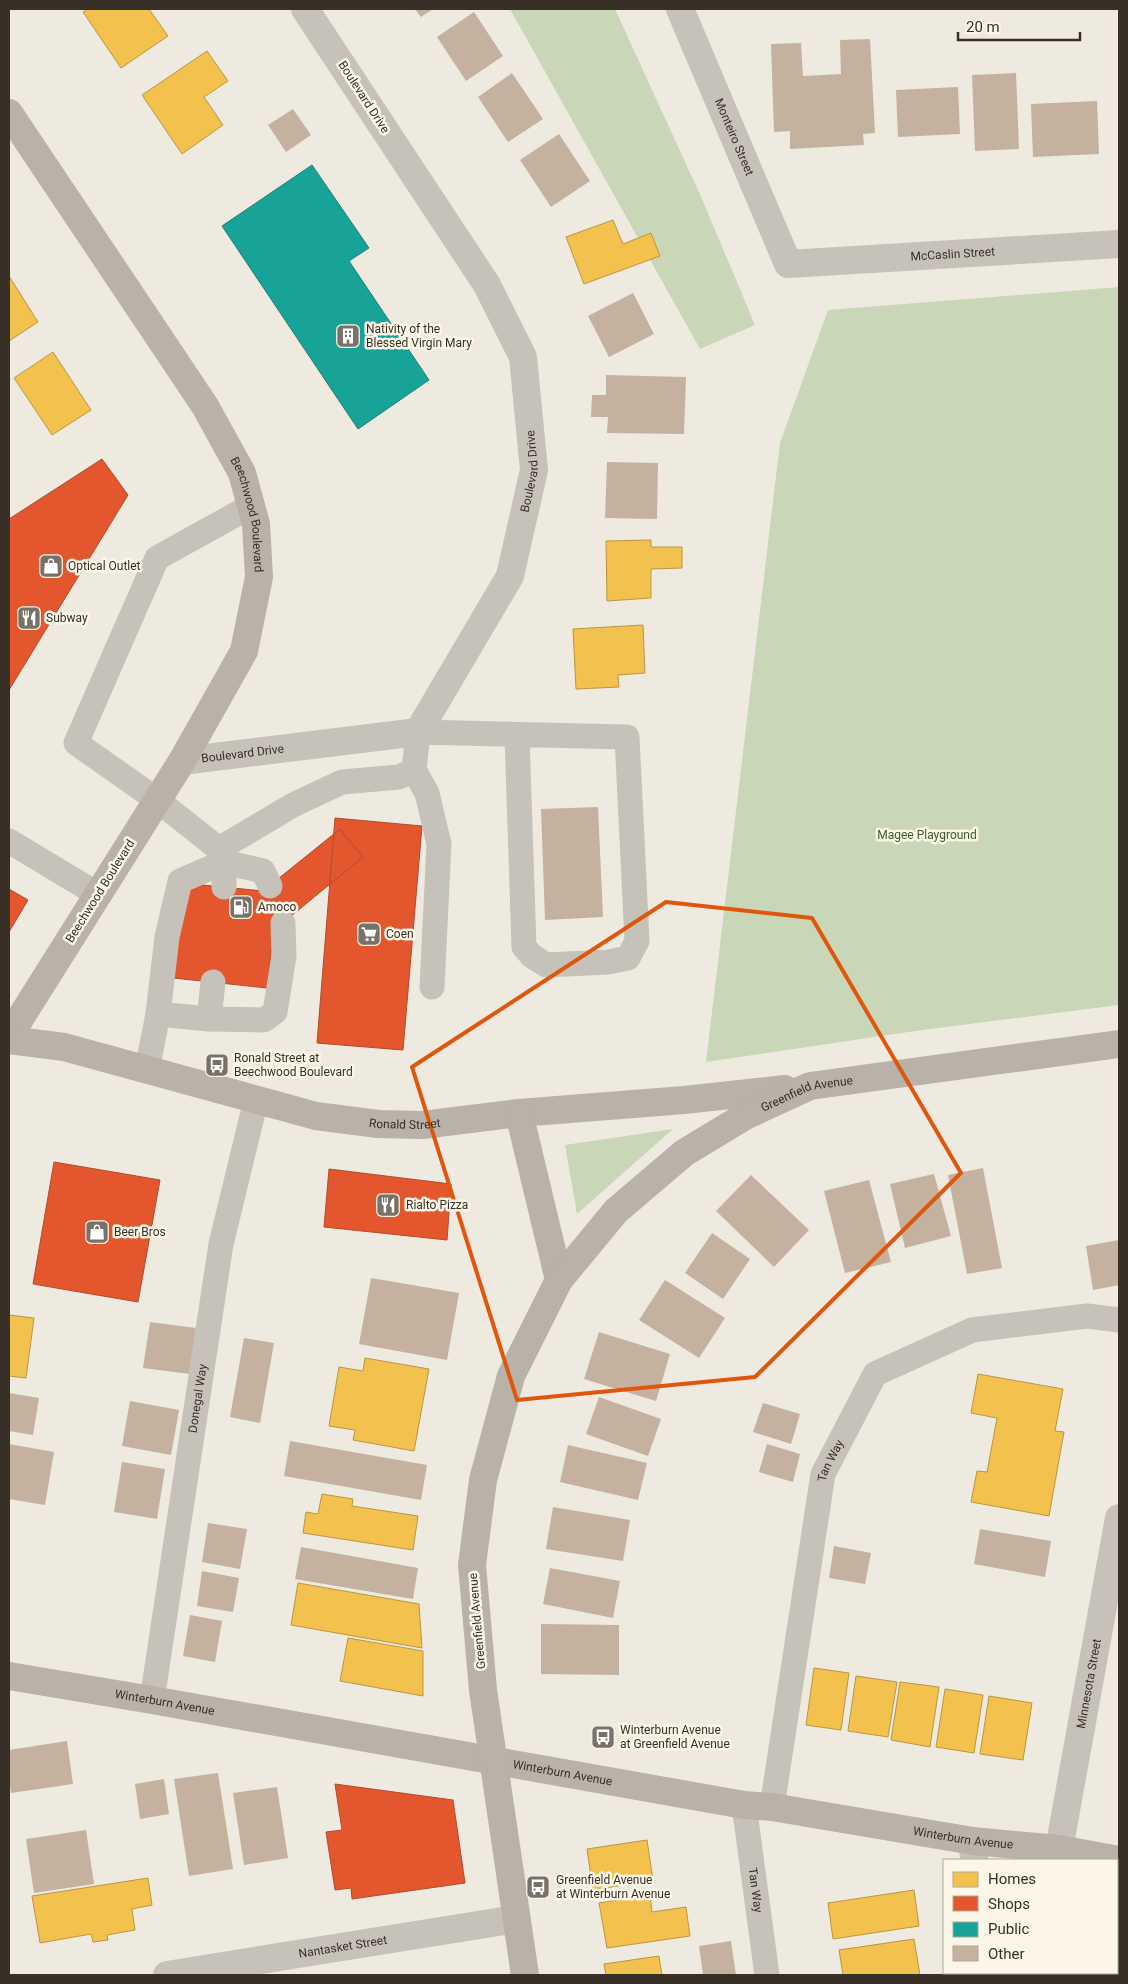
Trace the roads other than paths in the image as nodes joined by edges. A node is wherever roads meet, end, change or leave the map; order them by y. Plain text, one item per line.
1 (305, 9) edge
2 (680, 9) edge
3 (9, 113) edge
4 (1119, 244) edge
5 (788, 264) joint
6 (251, 506) junction
7 (418, 732) junction
8 (517, 736) junction
9 (182, 761) junction
10 (414, 770) junction
11 (157, 800) junction
12 (9, 841) edge
13 (222, 856) junction
14 (270, 886) dead end
15 (224, 887) dead end
16 (97, 894) junction
17 (283, 923) dead end
18 (213, 982) dead end
19 (432, 987) dead end
20 (158, 1014) junction
21 (209, 1019) junction
22 (9, 1036) edge
23 (9, 1040) edge
24 (1119, 1044) edge
25 (147, 1070) junction
26 (810, 1086) junction
27 (256, 1100) junction
28 (520, 1113) junction
29 (559, 1280) junction
30 (1119, 1320) edge
31 (1119, 1518) edge
32 (1115, 1565) edge
33 (9, 1676) edge
34 (152, 1700) junction
35 (493, 1761) junction
36 (744, 1805) junction
37 (772, 1808) junction
38 (1059, 1849) junction
39 (973, 1851) edge
40 (1114, 1859) edge
41 (516, 1919) junction
42 (264, 1968) edge
43 (168, 1975) edge
44 (524, 1975) edge
45 (767, 1975) edge

1 - 7 street, Boulevard Drive
2 - 5 street, Monteiro Street
3 - 6 main road, Beechwood Boulevard
4 - 5 street, McCaslin Street
6 - 9 main road, Beechwood Boulevard
6 - 11 lane
7 - 8 lane
7 - 9 street, Boulevard Drive
7 - 10 lane
8 - 8 lane
9 - 11 main road, Beechwood Boulevard
10 - 13 lane
10 - 19 lane
11 - 13 lane
11 - 16 main road, Beechwood Boulevard
12 - 16 lane
13 - 14 lane
13 - 15 lane
13 - 20 lane
16 - 22 main road, Beechwood Boulevard
17 - 21 lane
18 - 21 lane
20 - 21 lane
20 - 25 lane
23 - 25 main road, Ronald Street
24 - 26 main road, Greenfield Avenue
25 - 27 main road, Ronald Street
26 - 28 main road, Ronald Street
26 - 29 main road, Greenfield Avenue
27 - 28 main road, Ronald Street
27 - 34 lane, Donegal Way
28 - 29 main road
29 - 35 main road, Greenfield Avenue
30 - 37 lane, Tan Way
31 - 32 street, Minnesota Street
32 - 38 street, Minnesota Street
33 - 34 main road, Winterburn Avenue
34 - 35 main road, Winterburn Avenue
35 - 36 main road, Winterburn Avenue
35 - 41 main road, Greenfield Avenue
36 - 37 main road, Winterburn Avenue
36 - 45 lane, Tan Way
37 - 39 main road, Winterburn Avenue
38 - 39 main road, Winterburn Avenue
38 - 40 main road, Winterburn Avenue
41 - 42 street, Nantasket Street
41 - 44 main road, Greenfield Avenue
42 - 43 street, Nantasket Street

